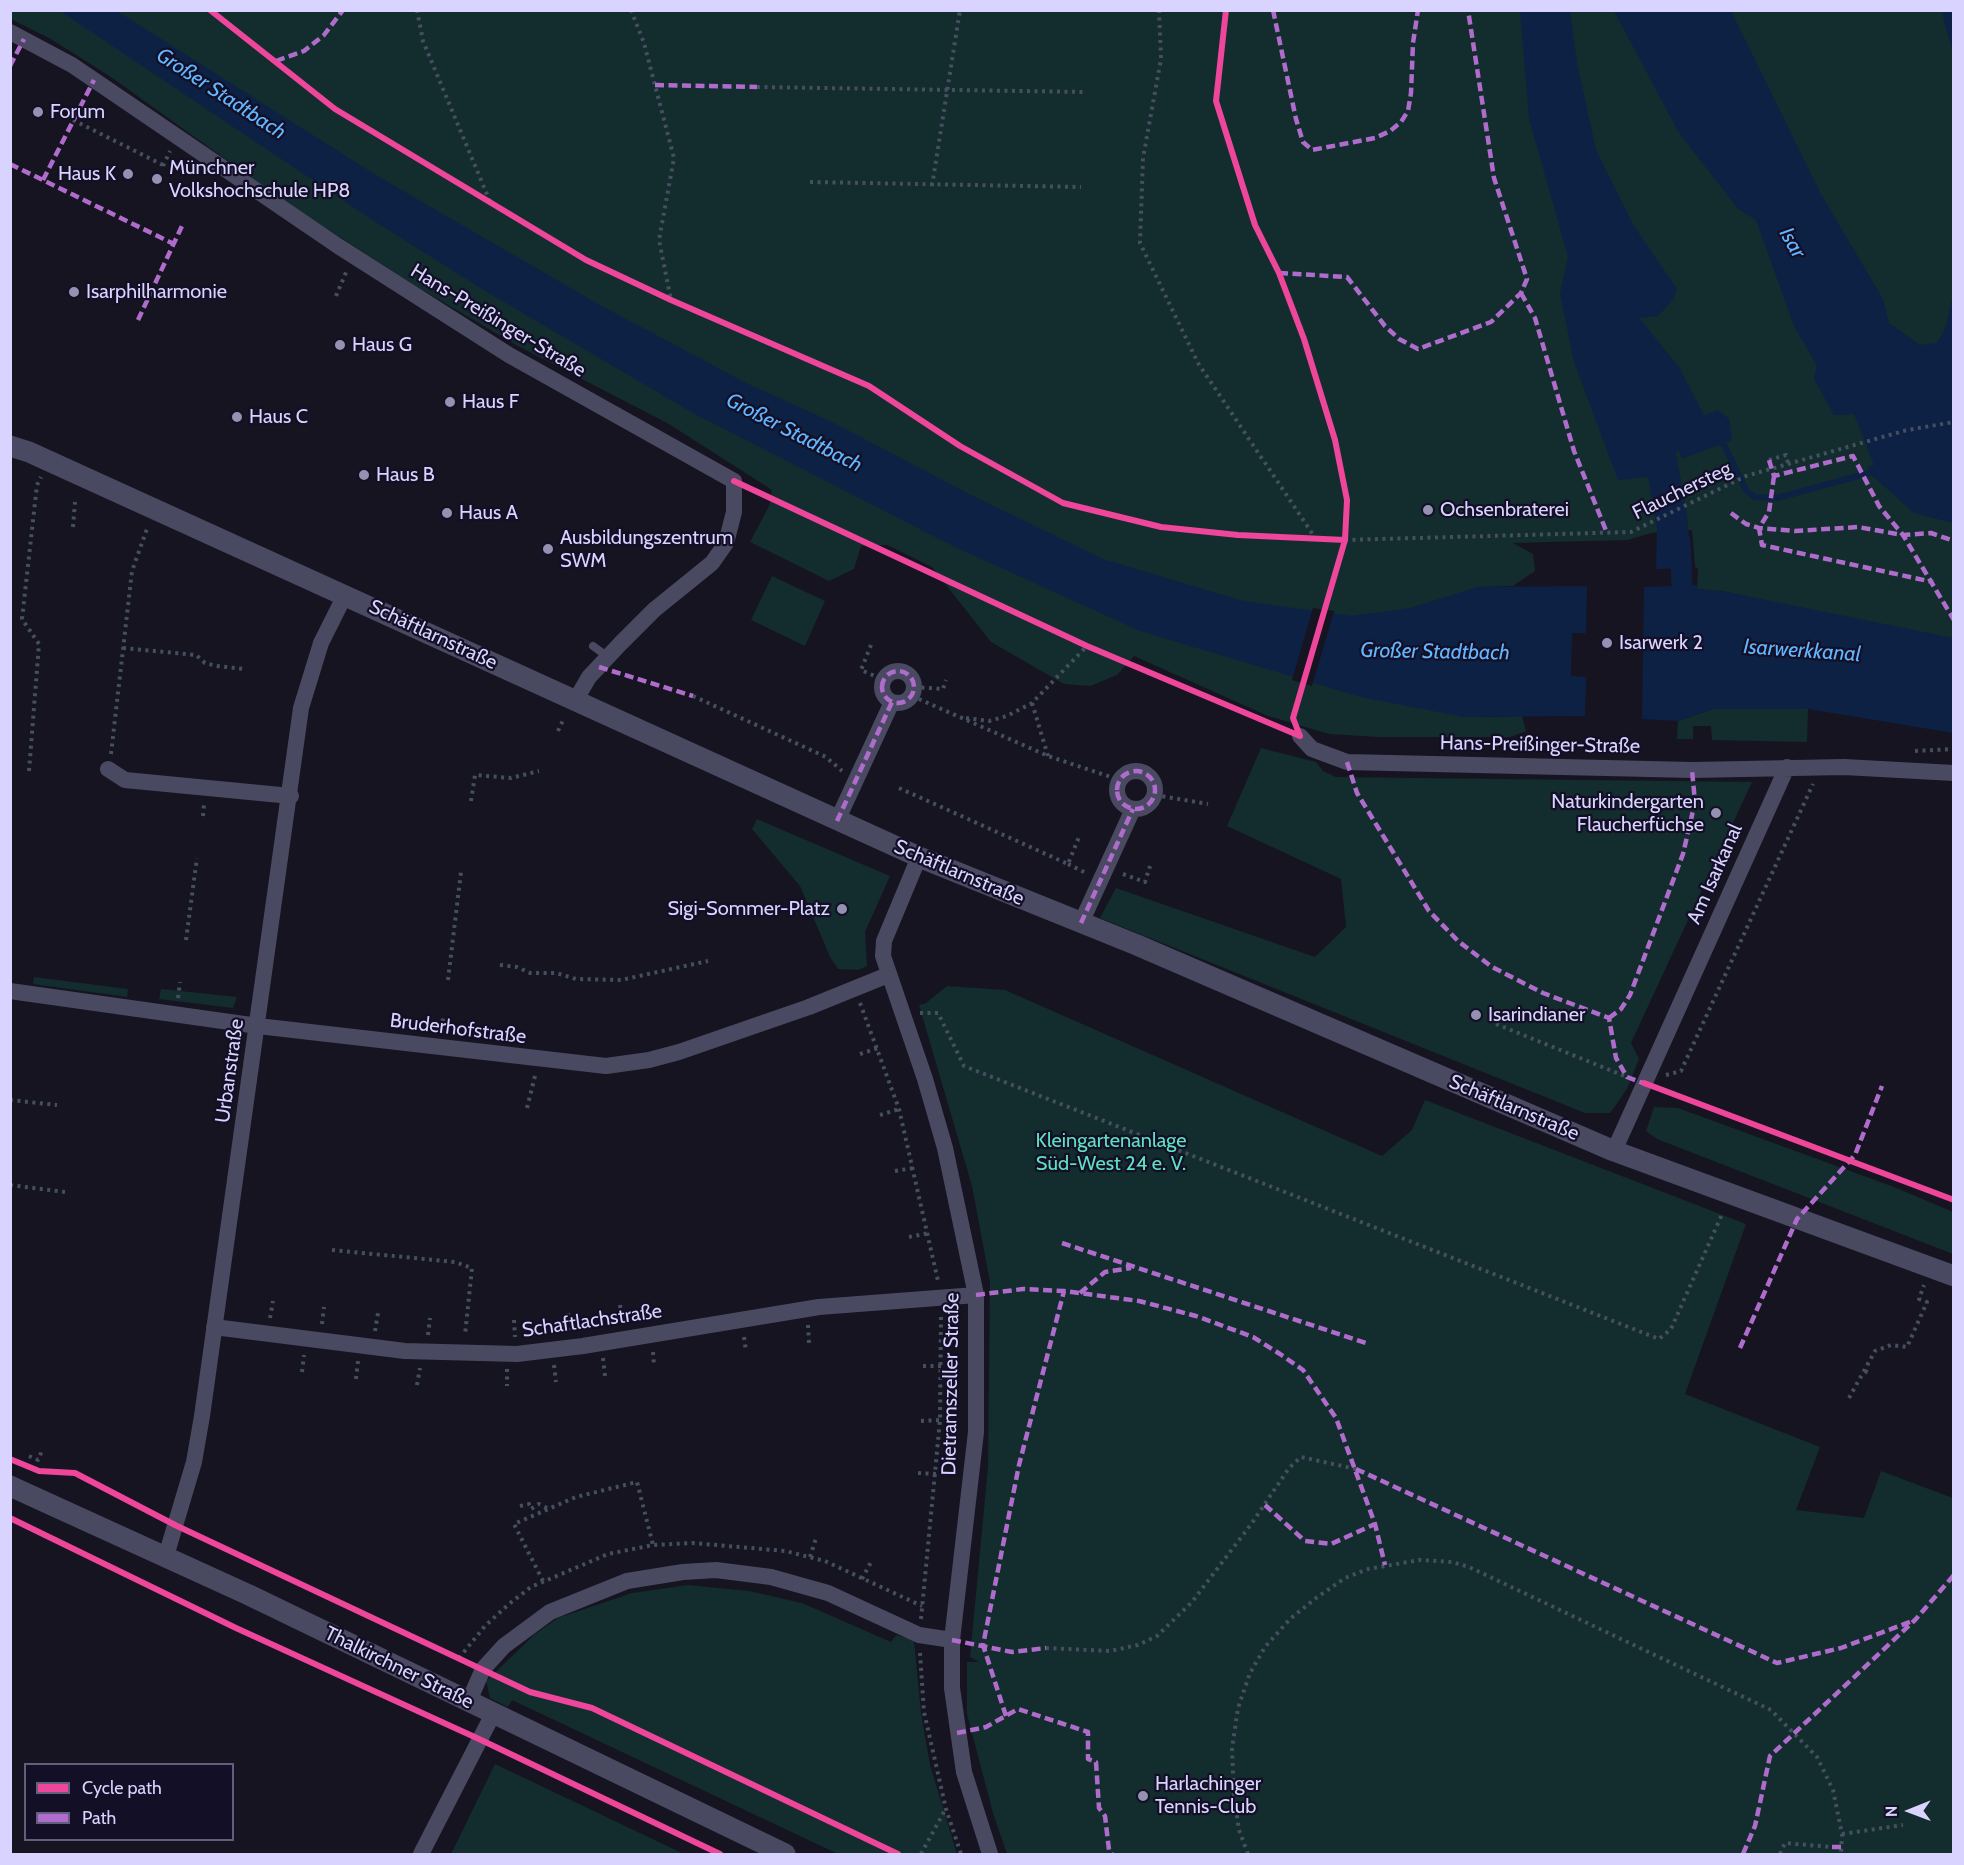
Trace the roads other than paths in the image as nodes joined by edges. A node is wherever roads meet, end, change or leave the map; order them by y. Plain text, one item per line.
1 (10, 32) edge
2 (10, 438) edge
3 (20, 449) edge
4 (345, 595) junction
5 (592, 646) dead end
6 (608, 657) junction
7 (892, 702) junction
8 (570, 709) junction
9 (1300, 736) dead end
10 (1787, 767) junction
11 (108, 769) road end
12 (1953, 773) edge
13 (291, 796) junction
14 (1133, 809) junction
15 (837, 820) junction
16 (919, 857) junction
17 (1081, 923) junction
18 (888, 975) junction
19 (10, 991) edge
20 (258, 1026) junction
21 (1614, 1151) junction
22 (1953, 1276) edge
23 (976, 1295) junction
24 (214, 1327) junction
25 (10, 1486) edge
26 (166, 1556) junction
27 (952, 1640) junction
28 (469, 1701) junction
29 (493, 1714) junction
30 (421, 1854) edge
31 (785, 1854) edge
32 (990, 1854) edge

1 - 6 street, Hans-Preißinger-Straße
2 - 3 street, Schäftlarnstraße
3 - 4 street, Schäftlarnstraße
4 - 8 street, Schäftlarnstraße
4 - 13 street, Urbanstraße
5 - 6 lane
6 - 8 street, Hans-Preißinger-Straße
7 - 7 street
7 - 15 street
8 - 15 street, Schäftlarnstraße
9 - 10 street, Hans-Preißinger-Straße
10 - 12 street
10 - 21 street, Am Isarkanal
11 - 13 street
13 - 20 street, Urbanstraße
14 - 14 street
14 - 17 street
15 - 16 street, Schäftlarnstraße
16 - 17 street, Schäftlarnstraße
16 - 18 street, Dietramszeller Straße
17 - 21 street, Schäftlarnstraße
18 - 20 street, Bruderhofstraße
18 - 23 street, Dietramszeller Straße
19 - 20 street, Bruderhofstraße
20 - 24 street, Urbanstraße
21 - 22 street, Schäftlarnstraße
23 - 24 street, Schaftlachstraße
23 - 27 street, Dietramszeller Straße
24 - 26 street, Urbanstraße
25 - 26 street, Thalkirchner Straße
26 - 28 street, Thalkirchner Straße
27 - 28 street
27 - 32 street, Dietramszeller Straße
28 - 29 street, Thalkirchner Straße
29 - 30 street
29 - 31 street, Thalkirchner Straße

